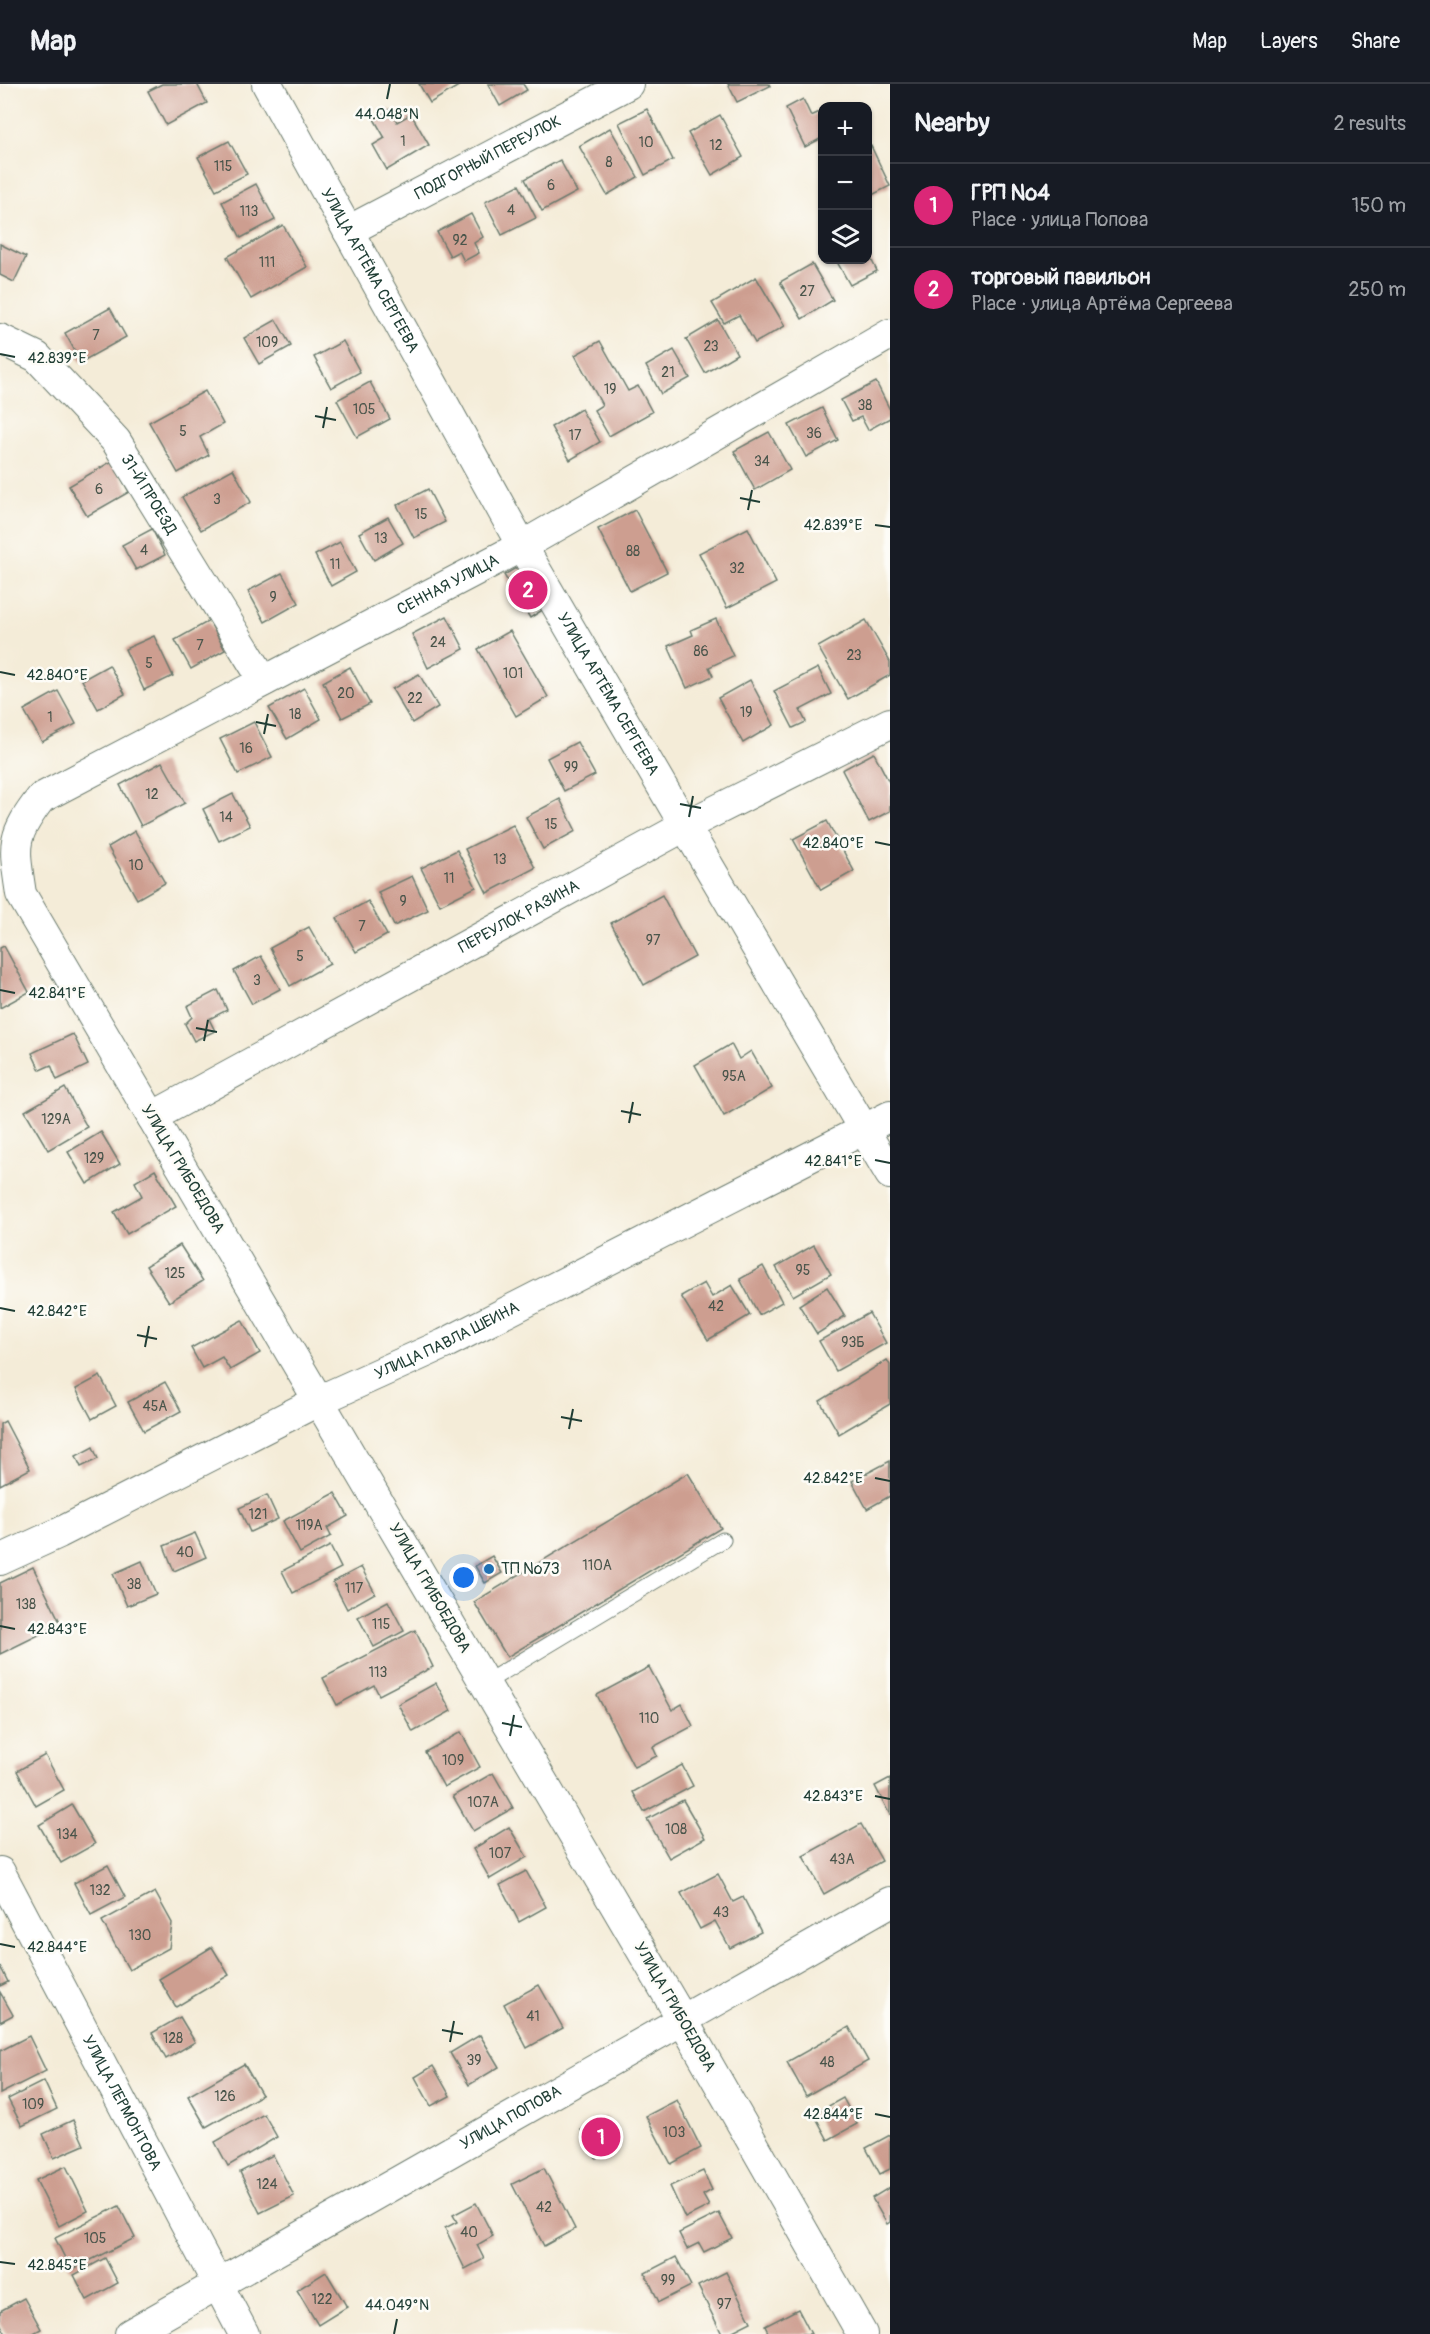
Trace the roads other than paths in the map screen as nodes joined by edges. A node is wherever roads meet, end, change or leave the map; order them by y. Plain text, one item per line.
1 (267, 84) edge
2 (628, 84) edge
3 (348, 231) junction
4 (890, 334) edge
5 (0, 339) edge
6 (522, 546) junction
7 (264, 681) junction
8 (890, 723) edge
9 (685, 826) junction
10 (17, 837) joint
11 (152, 1117) junction
12 (878, 1122) edge
13 (890, 1174) edge
14 (320, 1400) junction
15 (723, 1540) dead end
16 (0, 1560) edge
17 (485, 1683) junction
18 (0, 1872) edge
19 (890, 1902) edge
20 (682, 2019) junction
21 (218, 2283) junction
22 (130, 2334) edge
23 (244, 2334) edge
24 (862, 2334) edge

1 - 3 street, УЛИЦА АРТЁМА СЕРГЕЕВА
2 - 3 street, ПОДГОРНЫЙ ПЕРЕУЛОК
3 - 6 street, УЛИЦА АРТЁМА СЕРГЕЕВА
4 - 6 street, СЕННАЯ УЛИЦА
5 - 7 street, 31-Й ПРОЕЗД
6 - 7 street, СЕННАЯ УЛИЦА
6 - 9 street, УЛИЦА АРТЁМА СЕРГЕЕВА
7 - 10 street, СЕННАЯ УЛИЦА
8 - 9 street, ПЕРЕУЛОК РАЗИНА
9 - 11 street, ПЕРЕУЛОК РАЗИНА
9 - 12 street, УЛИЦА АРТЁМА СЕРГЕЕВА
10 - 11 street, УЛИЦА ГРИБОЕДОВА
11 - 14 street, УЛИЦА ГРИБОЕДОВА
12 - 13 street, УЛИЦА АРТЁМА СЕРГЕЕВА
12 - 14 street, УЛИЦА ПАВЛА ШЕИНА
14 - 16 street, УЛИЦА ПАВЛА ШЕИНА
14 - 17 street, УЛИЦА ГРИБОЕДОВА
15 - 17 lane
17 - 20 street, УЛИЦА ГРИБОЕДОВА
18 - 21 street, УЛИЦА ЛЕРМОНТОВА
19 - 20 street, УЛИЦА ПОПОВА
20 - 21 street, УЛИЦА ПОПОВА
20 - 24 street, УЛИЦА ГРИБОЕДОВА
21 - 22 street, УЛИЦА ПОПОВА
21 - 23 street, УЛИЦА ЛЕРМОНТОВА

